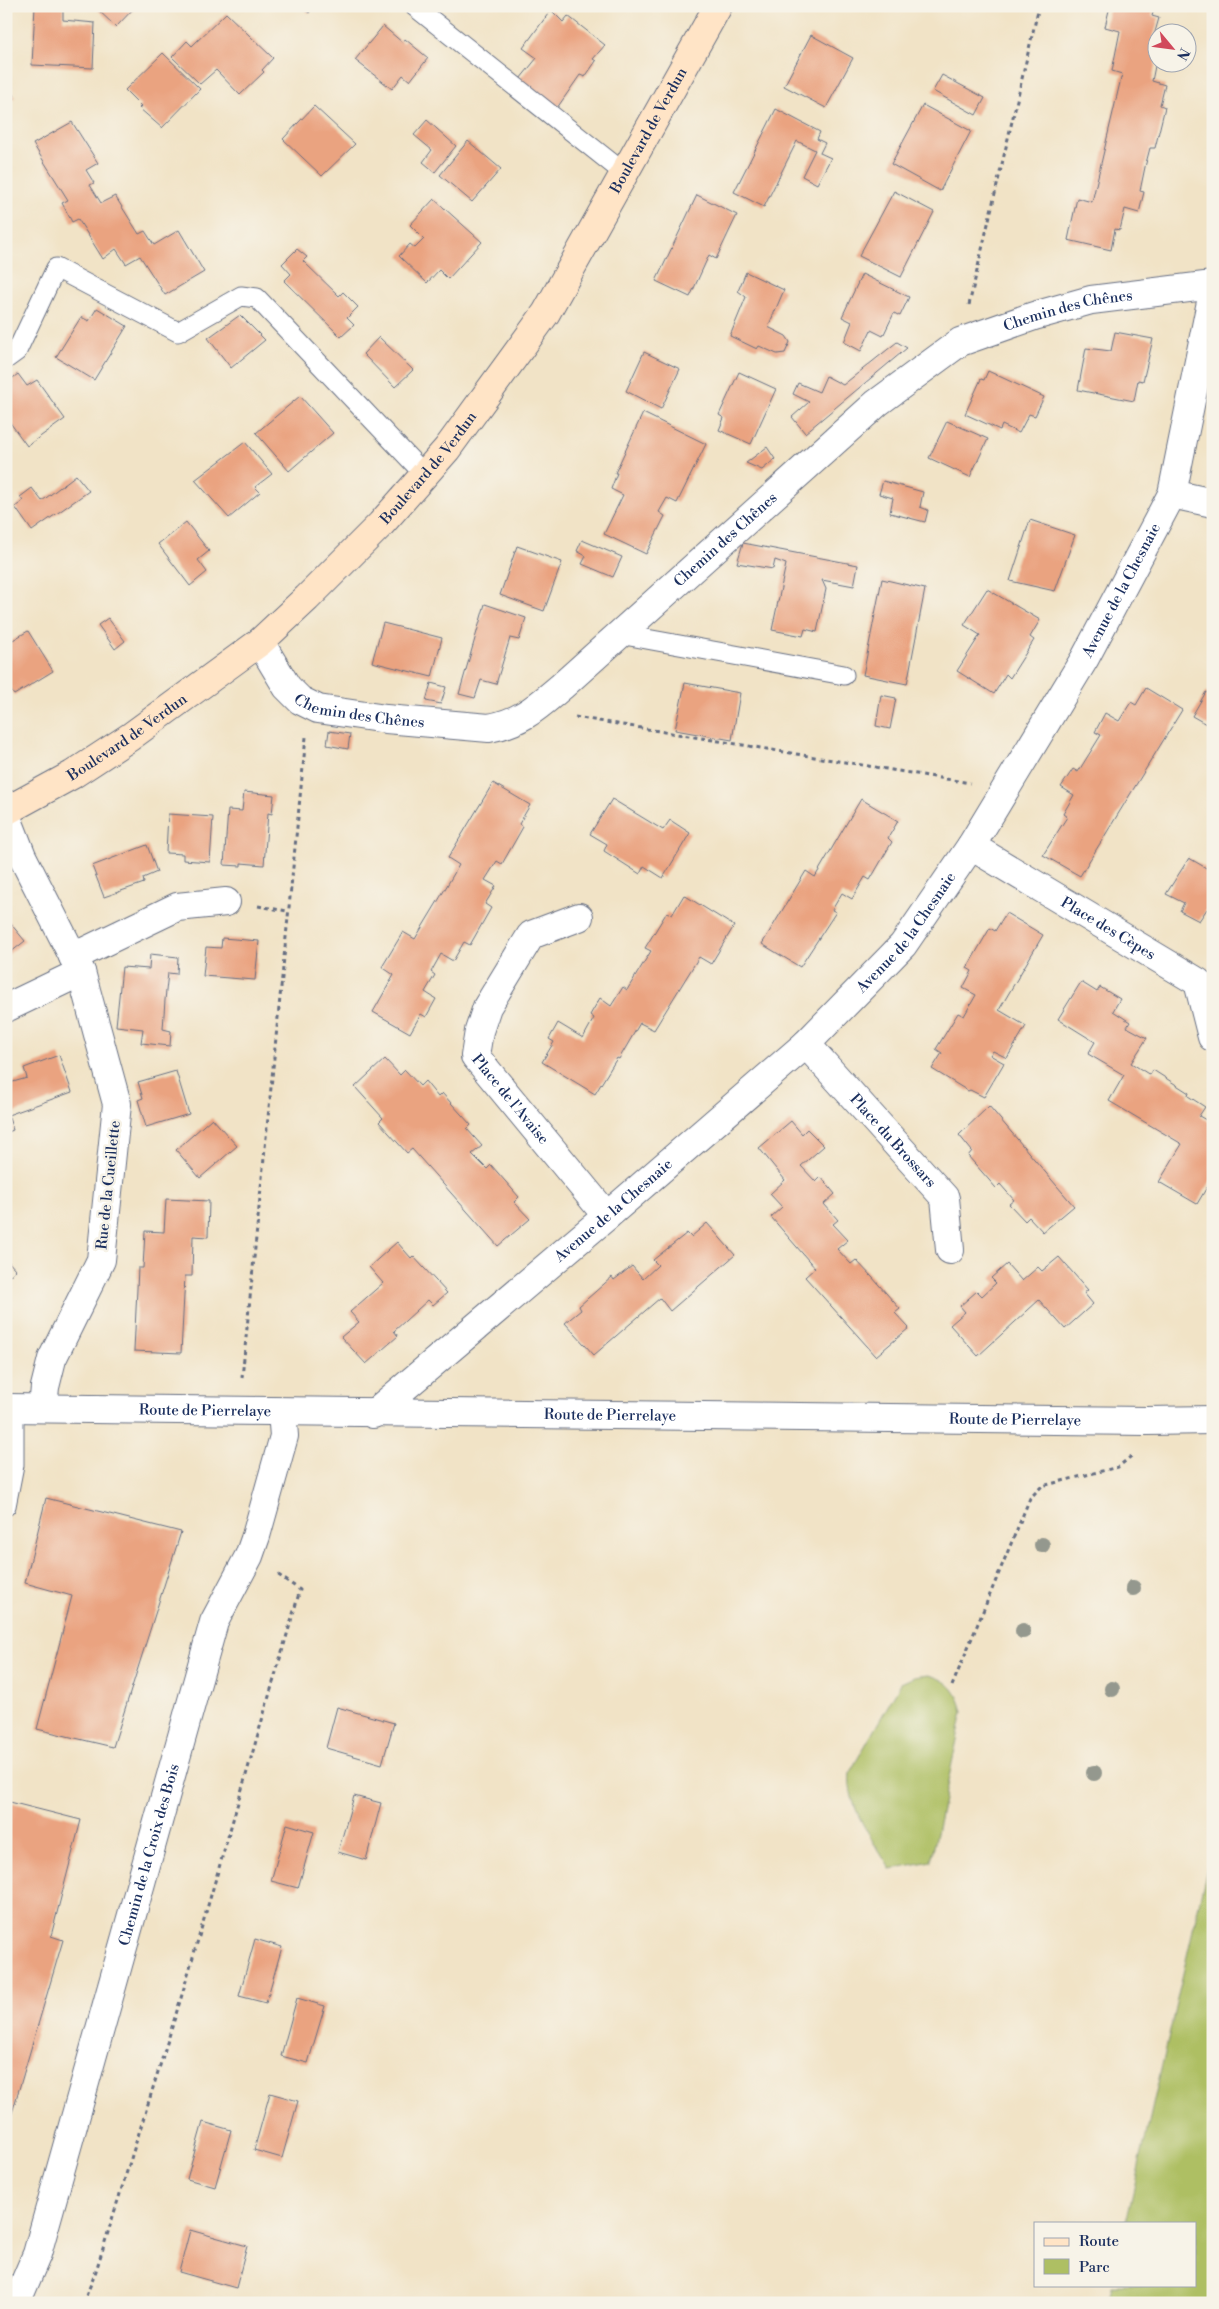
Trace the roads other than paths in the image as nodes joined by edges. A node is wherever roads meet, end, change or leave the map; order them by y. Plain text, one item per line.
1 (414, 6) edge
2 (718, 6) edge
3 (624, 173) junction
4 (1213, 285) edge
5 (1213, 292) edge
6 (6, 359) edge
7 (424, 474) junction
8 (1172, 494) junction
9 (1213, 504) edge
10 (620, 634) junction
11 (260, 642) junction
12 (844, 676) dead end
13 (6, 811) edge
14 (6, 815) edge
15 (971, 846) junction
16 (226, 902) dead end
17 (579, 917) dead end
18 (77, 964) junction
19 (6, 1008) edge
20 (1212, 1037) edge
21 (806, 1044) junction
22 (607, 1216) junction
23 (950, 1250) dead end
24 (10, 1408) edge
25 (43, 1408) junction
26 (282, 1412) junction
27 (373, 1414) junction
28 (1213, 1420) edge
29 (6, 1506) edge
30 (16, 2303) edge

1 - 3 lane
2 - 3 main road, Boulevard de Verdun
3 - 7 main road, Boulevard de Verdun
4 - 10 street, Chemin des Chênes
5 - 8 street, Avenue de la Chesnaie
6 - 7 lane
7 - 11 main road, Boulevard de Verdun
8 - 9 street
8 - 15 street, Avenue de la Chesnaie
10 - 11 street, Chemin des Chênes
10 - 12 lane
11 - 13 main road, Boulevard de Verdun
14 - 18 street, Rue de la Cueillette
15 - 20 street, Place des Cèpes
15 - 21 street, Avenue de la Chesnaie
16 - 18 street
17 - 22 street, Place de l'Avaise
18 - 19 street
18 - 25 street, Rue de la Cueillette
21 - 22 street, Avenue de la Chesnaie
21 - 23 street, Place du Brossars
22 - 27 street, Avenue de la Chesnaie
24 - 25 street, Route de Pierrelaye
24 - 29 lane
25 - 26 street, Route de Pierrelaye
26 - 27 street, Route de Pierrelaye
26 - 30 street, Chemin de la Croix des Bois
27 - 28 street, Route de Pierrelaye

